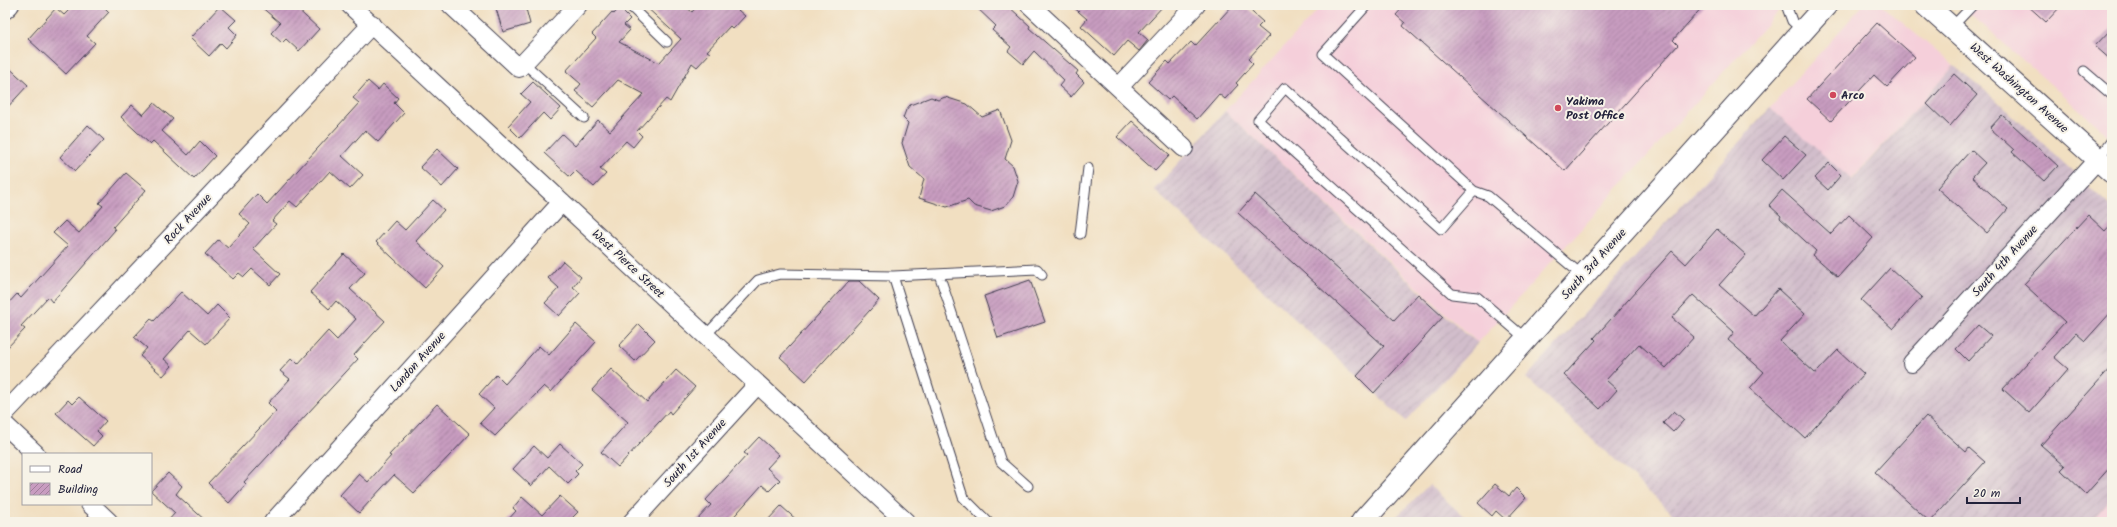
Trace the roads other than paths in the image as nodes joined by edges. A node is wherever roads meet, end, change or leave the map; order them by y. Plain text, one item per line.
1 (10, 5) edge
2 (350, 5) edge
3 (451, 5) edge
4 (629, 5) edge
5 (1030, 5) edge
6 (1196, 5) edge
7 (1367, 5) edge
8 (1786, 5) edge
9 (1826, 5) edge
10 (1926, 5) edge
11 (1973, 5) edge
12 (572, 7) edge
13 (5, 10) edge
14 (372, 24) junction
15 (1951, 28) junction
16 (1802, 31) junction
17 (668, 42) dead end
18 (524, 62) junction
19 (2084, 70) dead end
20 (1119, 87) junction
21 (2112, 95) edge
22 (584, 118) dead end
23 (2112, 140) edge
24 (1184, 148) dead end
25 (2105, 165) edge
26 (1088, 168) dead end
27 (1474, 191) junction
28 (562, 202) junction
29 (1080, 234) dead end
30 (939, 274) junction
31 (1042, 275) dead end
32 (893, 276) junction
33 (1583, 276) junction
34 (705, 336) junction
35 (1526, 339) junction
36 (1912, 363) dead end
37 (757, 385) junction
38 (5, 413) edge
39 (5, 425) edge
40 (35, 453) edge
41 (1028, 486) dead end
42 (91, 505) edge
43 (110, 522) edge
44 (273, 522) edge
45 (632, 522) edge
46 (906, 522) edge
47 (988, 522) edge
48 (1362, 522) edge

1 - 13 street
2 - 14 street, West Pierce Street
3 - 18 street
4 - 17 lane
5 - 20 street
6 - 20 street
7 - 27 lane
8 - 16 lane
9 - 16 street, South 3rd Avenue
10 - 15 street, West Washington Avenue
11 - 15 lane
12 - 18 street
14 - 28 street, West Pierce Street
14 - 38 street, Rock Avenue
15 - 25 street, West Washington Avenue
16 - 33 street, South 3rd Avenue
18 - 22 lane
19 - 21 lane
20 - 24 street
23 - 25 lane
25 - 36 street, South 4th Avenue
26 - 29 lane
27 - 33 lane
27 - 35 lane
28 - 34 street, West Pierce Street
28 - 44 street, Landon Avenue
30 - 31 lane
30 - 32 lane
30 - 41 lane
32 - 34 lane
32 - 47 lane
33 - 35 street, South 3rd Avenue
34 - 37 street, West Pierce Street
35 - 48 street, South 3rd Avenue
37 - 45 street, South 1st Avenue
37 - 46 street, West Pierce Street
39 - 40 street
42 - 43 street

